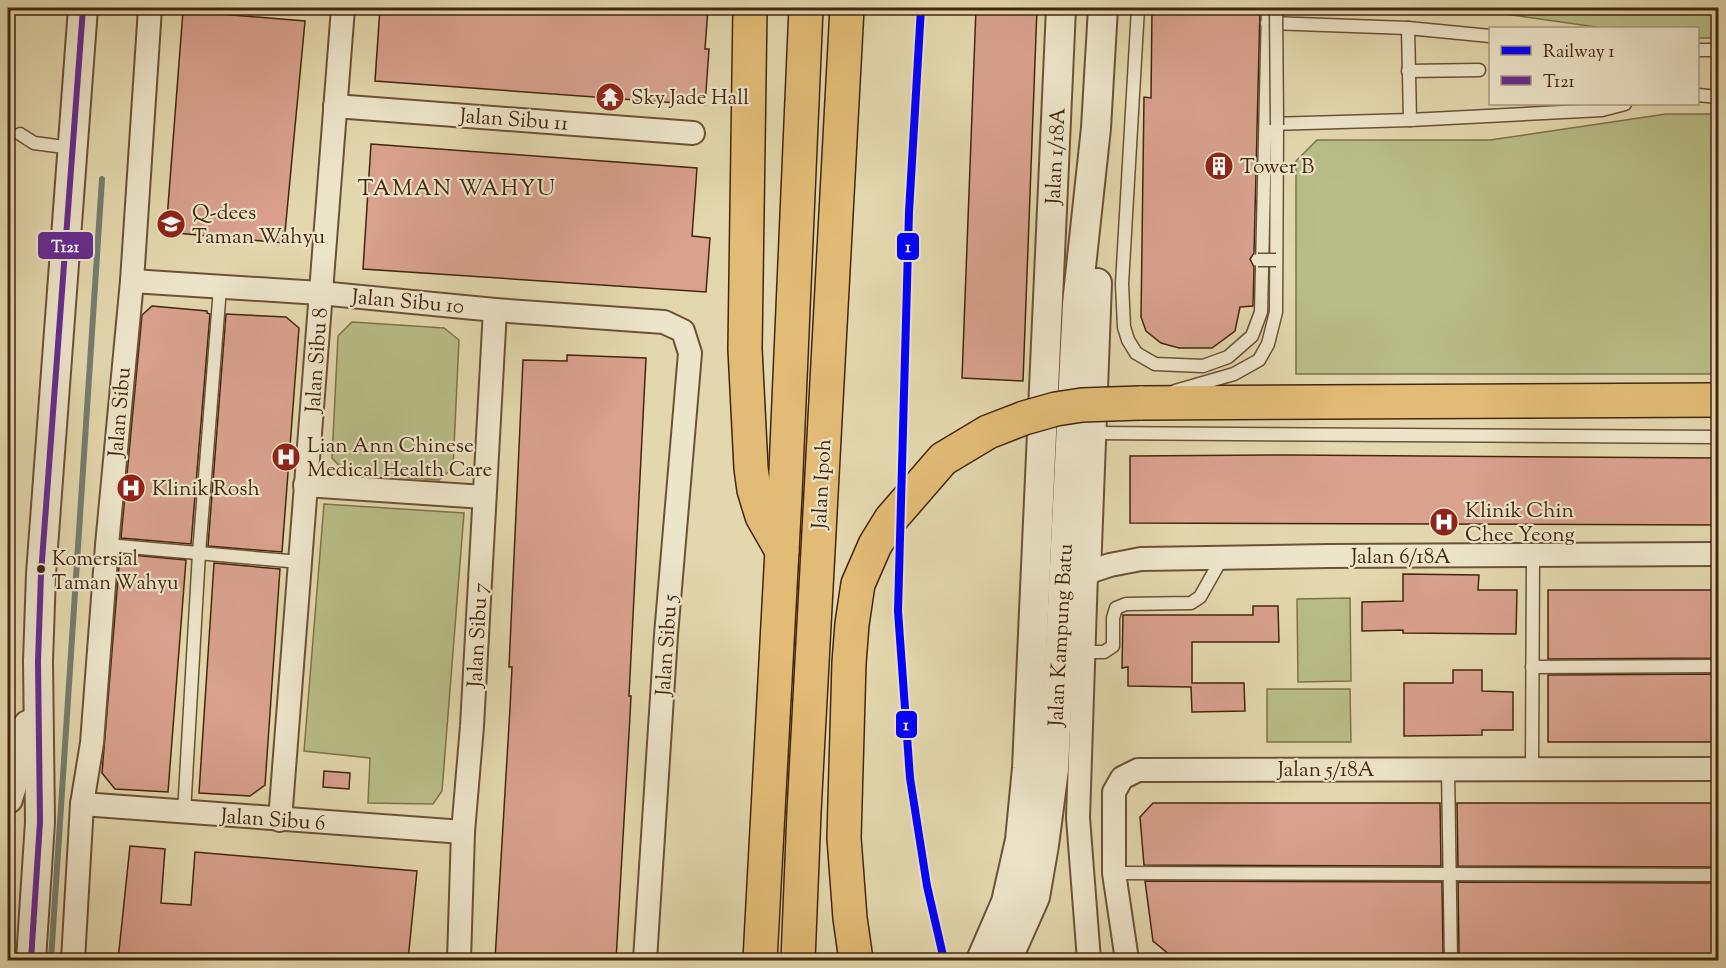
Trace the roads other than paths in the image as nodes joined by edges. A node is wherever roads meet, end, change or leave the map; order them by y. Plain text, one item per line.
1 (83, 8) edge
2 (150, 8) edge
3 (343, 8) edge
4 (750, 8) edge
5 (801, 8) edge
6 (806, 8) edge
7 (847, 8) edge
8 (1061, 8) edge
9 (1103, 8) edge
10 (1138, 8) edge
11 (1268, 8) edge
12 (1276, 8) edge
13 (1265, 23) junction
14 (1408, 28) junction
15 (1489, 36) edge
16 (1699, 50) edge
17 (1719, 50) edge
18 (1479, 70) dead end
19 (1408, 71) junction
20 (803, 73) junction
21 (1699, 95) edge
22 (1719, 97) edge
23 (1621, 105) edge
24 (335, 106) junction
25 (1410, 120) junction
26 (1263, 124) junction
27 (693, 133) dead end
28 (20, 134) dead end
29 (72, 148) junction
30 (1258, 260) dead end
31 (1276, 260) junction
32 (132, 281) junction
33 (220, 288) junction
34 (1098, 292) junction
35 (320, 293) junction
36 (1048, 305) joint
37 (495, 310) junction
38 (683, 331) joint
39 (1719, 400) edge
40 (1140, 403) junction
41 (1093, 433) junction
42 (1719, 437) edge
43 (305, 484) junction
44 (484, 497) junction
45 (106, 546) junction
46 (782, 551) junction
47 (199, 553) junction
48 (1719, 554) edge
49 (1533, 556) junction
50 (1222, 558) junction
51 (300, 562) junction
52 (1086, 573) junction
53 (1084, 652) junction
54 (1719, 666) edge
55 (1532, 667) junction
56 (1448, 769) junction
57 (1532, 769) junction
58 (1719, 769) edge
59 (20, 804) edge
60 (82, 804) junction
61 (184, 813) junction
62 (280, 820) junction
63 (463, 832) junction
64 (1114, 873) junction
65 (801, 874) junction
66 (1450, 875) junction
67 (1719, 875) edge
68 (31, 960) edge
69 (73, 960) edge
70 (459, 960) edge
71 (645, 960) edge
72 (760, 960) edge
73 (798, 960) edge
74 (814, 960) edge
75 (856, 960) edge
76 (981, 960) edge
77 (1007, 960) edge
78 (1089, 960) edge
79 (1127, 960) edge
80 (1451, 960) edge

1 - 29 street
2 - 32 street, Jalan Sibu
3 - 24 street, Jalan Sibu 8
4 - 46 highway
5 - 20 street
6 - 20 highway, Jalan Ipoh
7 - 65 highway, Jalan Ipoh
8 - 36 street, Jalan 1/18A
9 - 34 street, Jalan 1/18A
10 - 34 lane
11 - 13 lane
12 - 31 lane, bridge
13 - 14 lane
13 - 26 lane
14 - 15 lane
14 - 19 lane
16 - 17 lane
18 - 19 lane
19 - 25 lane
20 - 46 highway, Jalan Ipoh
21 - 22 lane
23 - 25 lane
24 - 27 street, Jalan Sibu 11
24 - 35 street, Jalan Sibu 8
25 - 26 lane
26 - 34 lane
28 - 29 lane
29 - 59 street
30 - 31 lane, bridge
31 - 40 lane
32 - 33 street, Jalan Sibu 10
32 - 45 street, Jalan Sibu
33 - 35 street, Jalan Sibu 10
33 - 47 lane
34 - 41 street
34 - 77 street, Jalan Kampung Batu
35 - 37 street, Jalan Sibu 10
35 - 43 street, Jalan Sibu 8
36 - 76 street, Jalan Kampung Batu
37 - 38 street, Jalan Sibu 10
37 - 44 street, Jalan Sibu 7
38 - 71 street, Jalan Sibu 5
39 - 40 highway
40 - 75 highway, bridge
41 - 42 lane
41 - 52 street
43 - 44 street
43 - 51 street, Jalan Sibu 8
44 - 63 street, Jalan Sibu 7
45 - 47 lane
45 - 60 street, Jalan Sibu
46 - 72 highway, Jalan Ipoh
47 - 51 lane
47 - 61 lane
48 - 49 street, Jalan 6/18A
49 - 50 street, Jalan 6/18A
49 - 55 lane
50 - 52 street, Jalan 6/18A
50 - 53 lane
51 - 62 street, Jalan Sibu 8
52 - 53 street
53 - 78 street
54 - 55 lane
55 - 57 lane
56 - 57 street, Jalan 5/18A
56 - 64 street, Jalan 5/18A
56 - 66 lane
57 - 58 street, Jalan 5/18A
59 - 68 street
60 - 61 street, Jalan Sibu 6
60 - 69 street, Jalan Sibu
61 - 62 street, Jalan Sibu 6
62 - 63 street, Jalan Sibu 6
63 - 70 street, Jalan Sibu 7
64 - 66 lane
64 - 79 street, Jalan 5/18A
65 - 73 highway, Jalan Ipoh
65 - 74 highway
66 - 67 lane
66 - 80 lane

